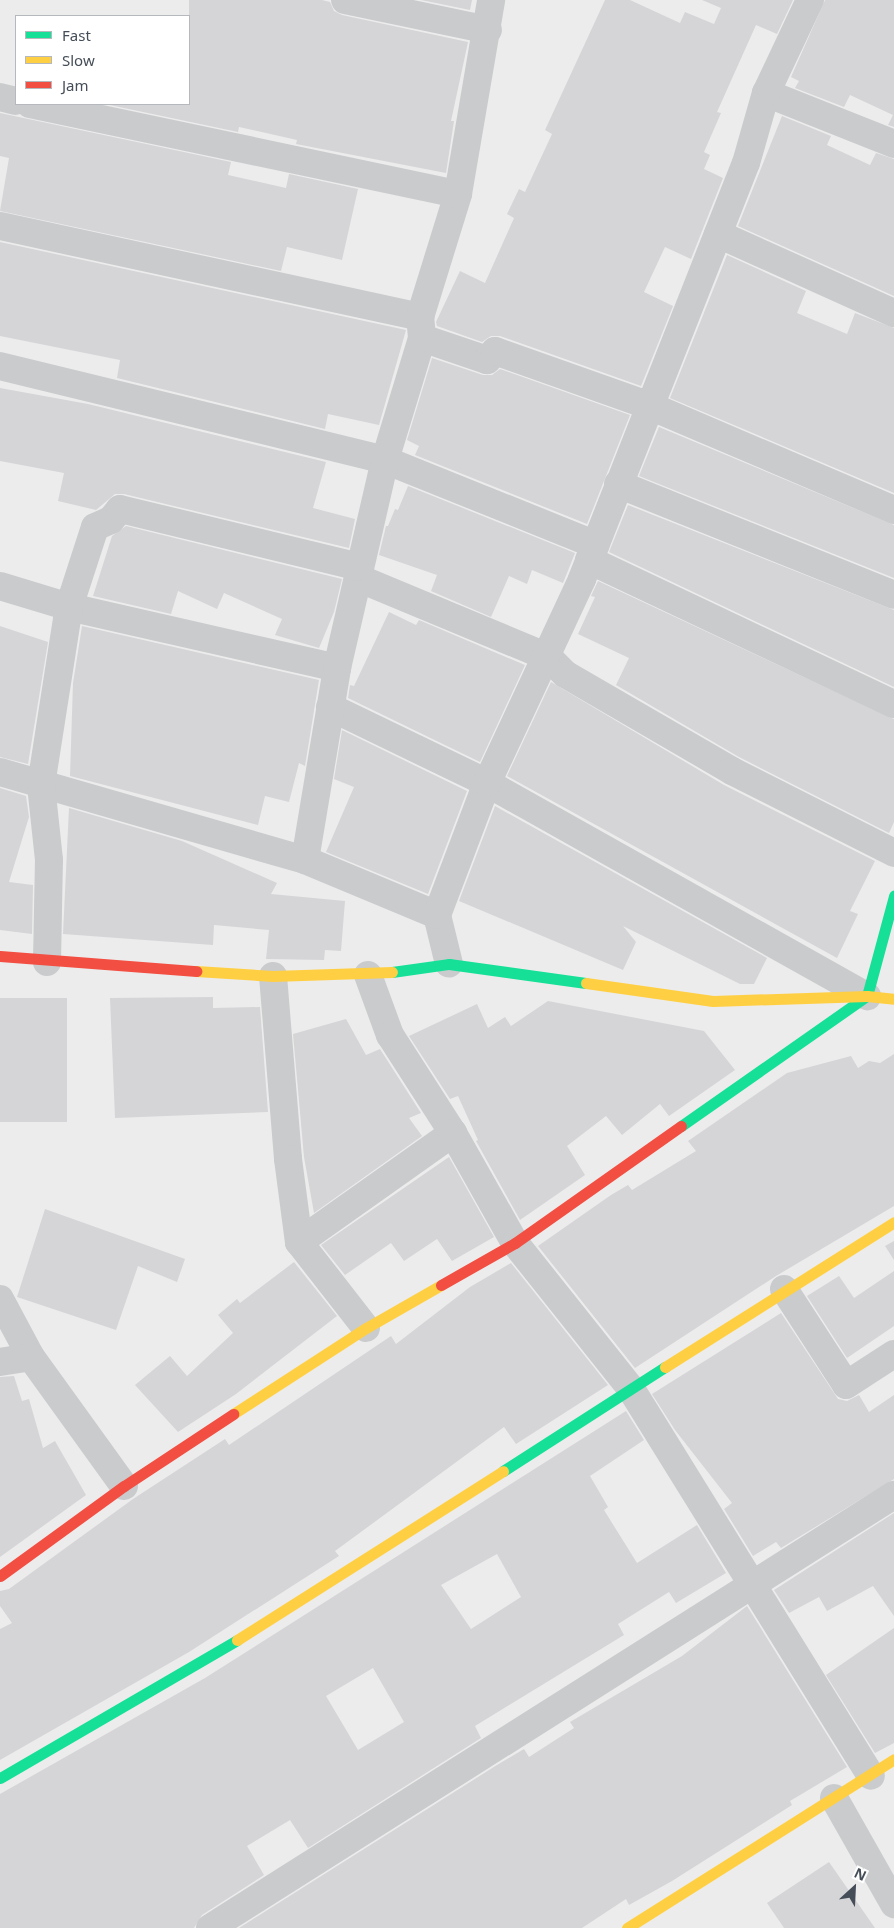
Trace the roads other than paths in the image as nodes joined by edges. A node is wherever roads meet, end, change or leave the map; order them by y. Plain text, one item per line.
1 (345, 0) edge
2 (491, 0) edge
3 (810, 0) edge
4 (488, 30) junction
5 (766, 93) junction
6 (0, 97) edge
7 (15, 101) edge
8 (35, 105) edge
9 (894, 144) edge
10 (458, 194) junction
11 (0, 226) edge
12 (718, 234) junction
13 (894, 313) edge
14 (421, 328) junction
15 (0, 366) edge
16 (650, 406) junction
17 (384, 460) junction
18 (618, 484) junction
19 (894, 510) edge
20 (592, 553) junction
21 (359, 572) junction
22 (0, 586) edge
23 (894, 595) edge
24 (69, 606) junction
25 (548, 657) junction
26 (336, 668) junction
27 (894, 704) edge
28 (330, 708) junction
29 (0, 772) edge
30 (487, 783) junction
31 (41, 785) junction
32 (894, 853) edge
33 (305, 860) junction
34 (894, 896) edge
35 (436, 915) junction
36 (0, 956) edge
37 (47, 962) junction
38 (449, 964) junction
39 (368, 975) junction
40 (274, 976) junction
41 (867, 996) junction
42 (894, 999) edge
43 (453, 1133) junction
44 (894, 1222) edge
45 (299, 1242) junction
46 (515, 1243) junction
47 (784, 1289) junction
48 (1, 1305) edge
49 (366, 1328) junction
50 (894, 1354) edge
51 (31, 1357) junction
52 (0, 1362) edge
53 (631, 1389) junction
54 (124, 1486) junction
55 (894, 1494) edge
56 (0, 1576) edge
57 (754, 1585) junction
58 (894, 1759) edge
59 (871, 1776) junction
60 (0, 1778) edge
61 (834, 1798) junction
62 (894, 1904) edge
63 (220, 1925) edge
64 (628, 1928) edge

1 - 4 street
2 - 4 street
3 - 5 street
4 - 10 street
5 - 9 street
5 - 12 street
6 - 7 street
8 - 10 street
10 - 14 street
11 - 14 street
12 - 13 street
12 - 16 street
14 - 16 street
14 - 17 street
15 - 17 street
16 - 18 street
16 - 19 street
17 - 20 street
17 - 21 street
18 - 20 street
18 - 23 street
20 - 25 street
20 - 27 street
21 - 24 street
21 - 25 street
21 - 26 street
22 - 24 street
24 - 26 street
24 - 31 street
25 - 30 street
25 - 32 street
26 - 28 street
28 - 30 street
28 - 33 street
29 - 31 street
30 - 35 street
30 - 41 street
31 - 33 street
31 - 37 street
33 - 35 street
34 - 41 street
35 - 38 street
36 - 37 street
37 - 40 street
38 - 39 street
38 - 41 street
39 - 40 street
39 - 43 street
40 - 45 street
41 - 42 street
41 - 46 street
43 - 45 street
43 - 46 street
44 - 47 street
45 - 49 street
46 - 49 street
46 - 53 street
47 - 50 street
47 - 53 street
48 - 51 street
49 - 54 street
51 - 52 street
51 - 54 street
53 - 57 street
53 - 60 street
54 - 56 street
55 - 57 street
57 - 59 street
57 - 63 street
58 - 59 street
59 - 61 street
61 - 62 street
61 - 64 street

